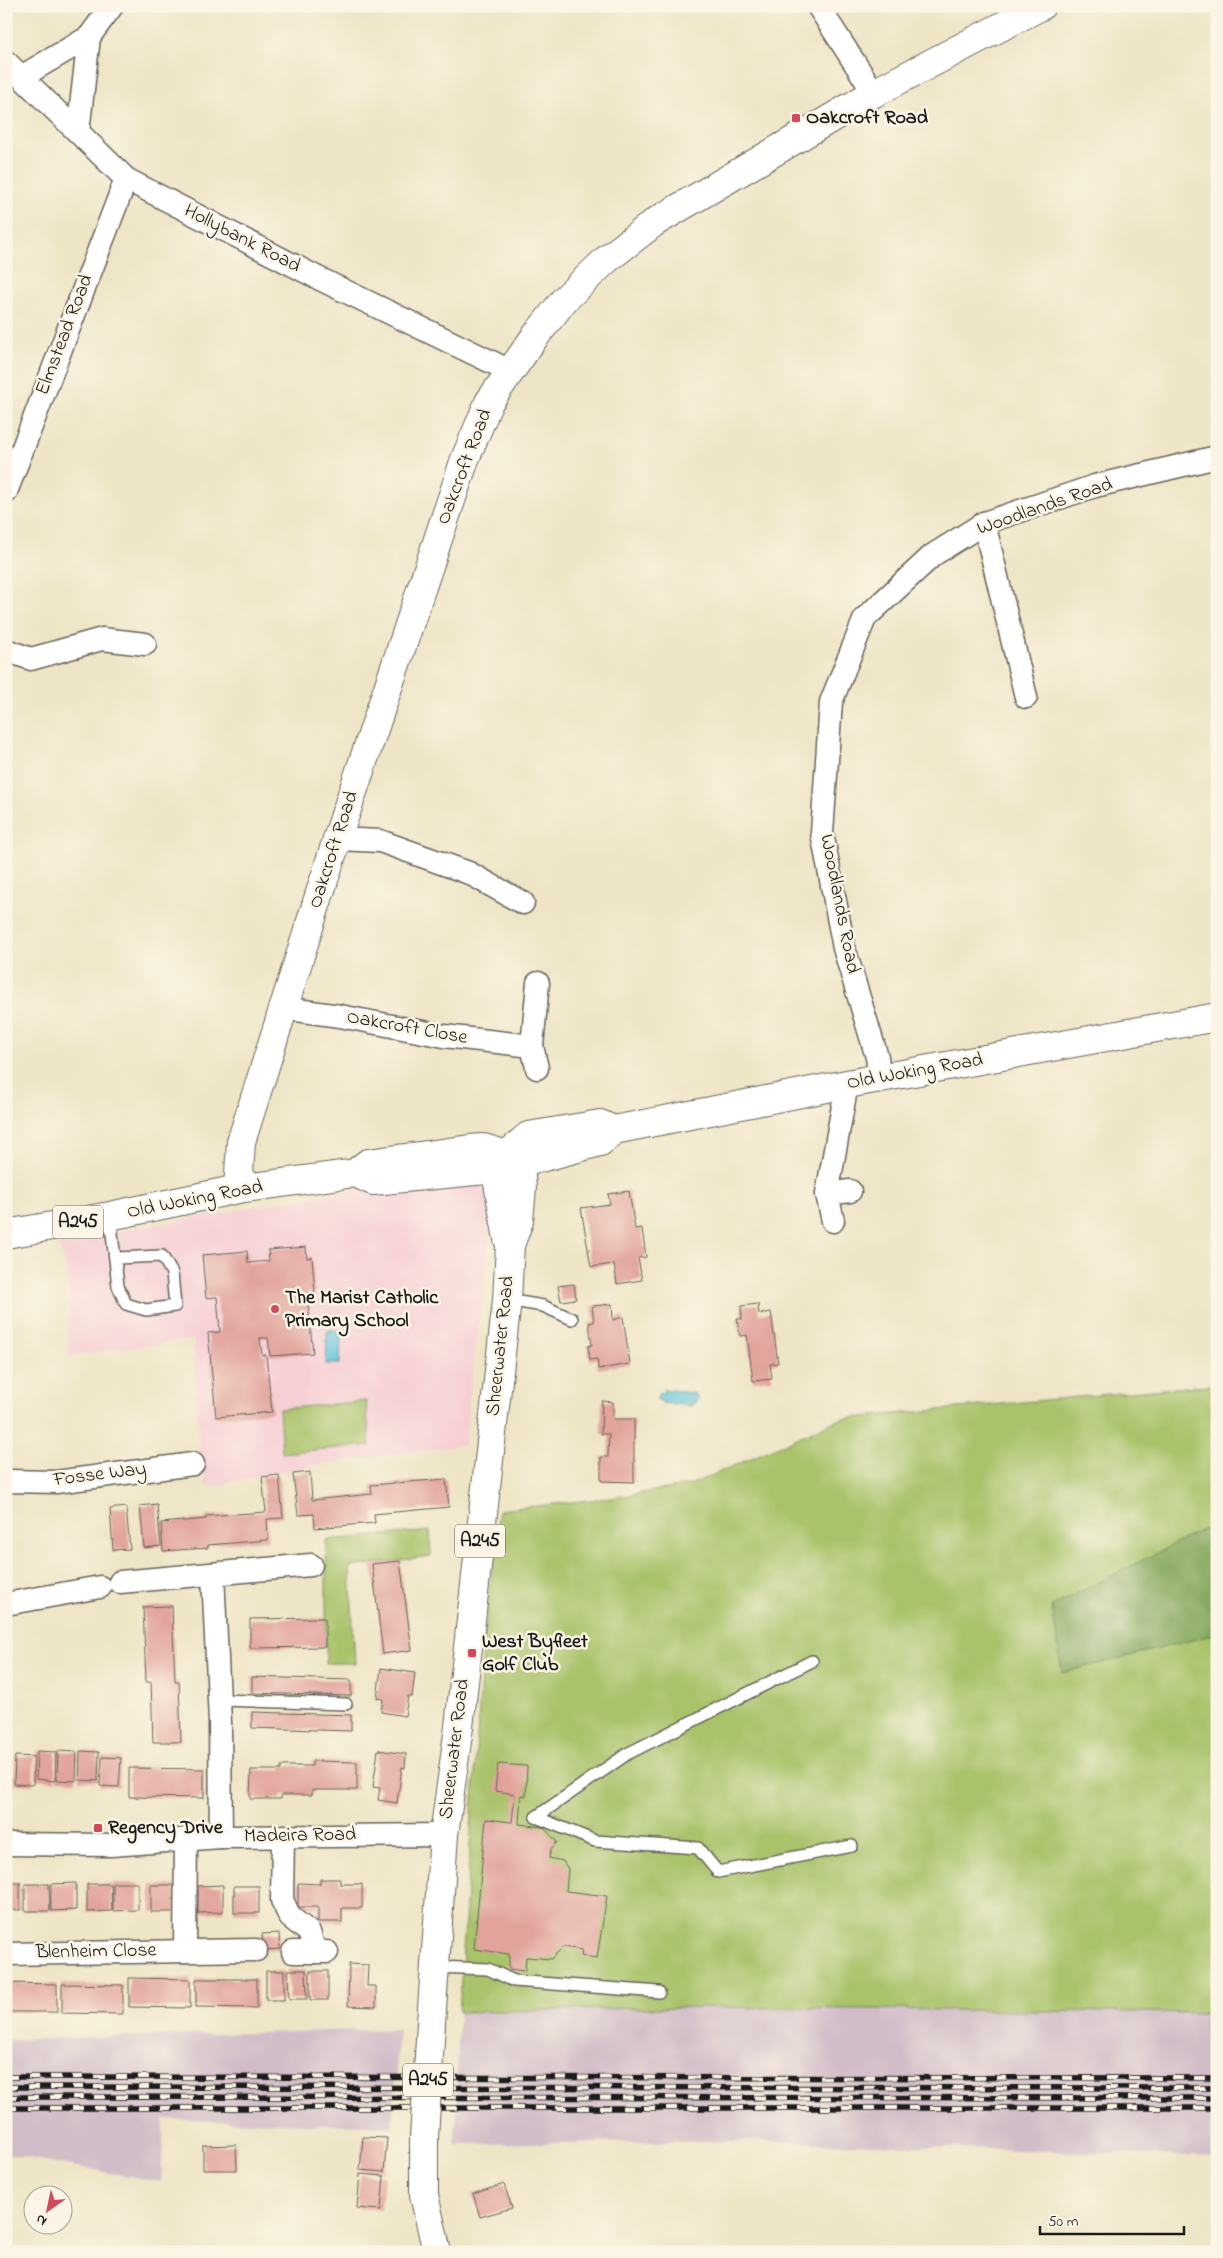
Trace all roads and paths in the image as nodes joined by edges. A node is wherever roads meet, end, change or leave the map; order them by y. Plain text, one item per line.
1 (112, 6) edge
2 (818, 6) edge
3 (1041, 6) edge
4 (89, 37) junction
5 (14, 70) edge
6 (874, 93) junction
7 (78, 132) junction
8 (126, 179) junction
9 (510, 372) junction
10 (1217, 458) edge
11 (6, 492) edge
12 (984, 523) junction
13 (146, 644) dead end
14 (6, 650) edge
15 (1026, 697) dead end
16 (337, 840) junction
17 (523, 903) dead end
18 (538, 983) dead end
19 (282, 1008) junction
20 (1217, 1017) edge
21 (532, 1046) junction
22 (537, 1068) dead end
23 (880, 1079) junction
24 (848, 1084) junction
25 (508, 1155) junction
26 (238, 1189) junction
27 (850, 1192) dead end
28 (827, 1194) junction
29 (110, 1216) junction
30 (833, 1221) dead end
31 (6, 1234) edge
32 (116, 1258) junction
33 (507, 1300) junction
34 (572, 1319) dead end
35 (193, 1464) dead end
36 (6, 1481) edge
37 (311, 1565) dead end
38 (213, 1574) junction
39 (6, 1604) edge
40 (812, 1661) dead end
41 (219, 1700) junction
42 (346, 1704) dead end
43 (283, 1836) junction
44 (444, 1836) junction
45 (221, 1837) junction
46 (186, 1839) junction
47 (6, 1844) edge
48 (852, 1846) dead end
49 (256, 1950) dead end
50 (185, 1951) junction
51 (312, 1952) dead end
52 (6, 1954) edge
53 (436, 1967) junction
54 (660, 1992) dead end
55 (437, 2252) edge

1 - 4 street
2 - 6 street
3 - 6 main road, Oakcroft Road
4 - 5 street
4 - 7 street
5 - 7 street, Hollybank Road
6 - 9 main road, Oakcroft Road
7 - 8 street, Hollybank Road
8 - 9 street, Hollybank Road
8 - 11 street, Elmstead Road
9 - 16 main road, Oakcroft Road
10 - 12 street, Woodlands Road
12 - 15 street
12 - 23 street, Woodlands Road
13 - 14 street
16 - 17 street
16 - 19 main road, Oakcroft Road
18 - 21 street
19 - 21 street, Oakcroft Close
19 - 26 main road, Oakcroft Road
20 - 23 main road, Old Woking Road
21 - 22 street
23 - 24 main road, Old Woking Road
24 - 25 main road, Old Woking Road
24 - 28 street
25 - 26 main road, Old Woking Road / A245
25 - 33 main road, Sheerwater Road / A245
26 - 29 main road, Old Woking Road / A245
27 - 28 street
28 - 30 street
29 - 31 main road, Old Woking Road / A245
29 - 32 lane
32 - 32 lane
33 - 34 lane
33 - 44 main road, Sheerwater Road / A245
35 - 36 street, Fosse Way
37 - 38 street
38 - 39 street
38 - 41 street
40 - 48 lane
41 - 42 lane
41 - 45 street
43 - 44 street, Madeira Road
43 - 45 street, Madeira Road
43 - 51 street
44 - 53 main road, Sheerwater Road / A245
45 - 46 street, Madeira Road
46 - 47 street, Madeira Road
46 - 50 street, Blenheim Close
49 - 50 street, Blenheim Close
50 - 52 street, Blenheim Close
53 - 54 lane
53 - 55 main road, Sheerwater Road / A245, bridge

